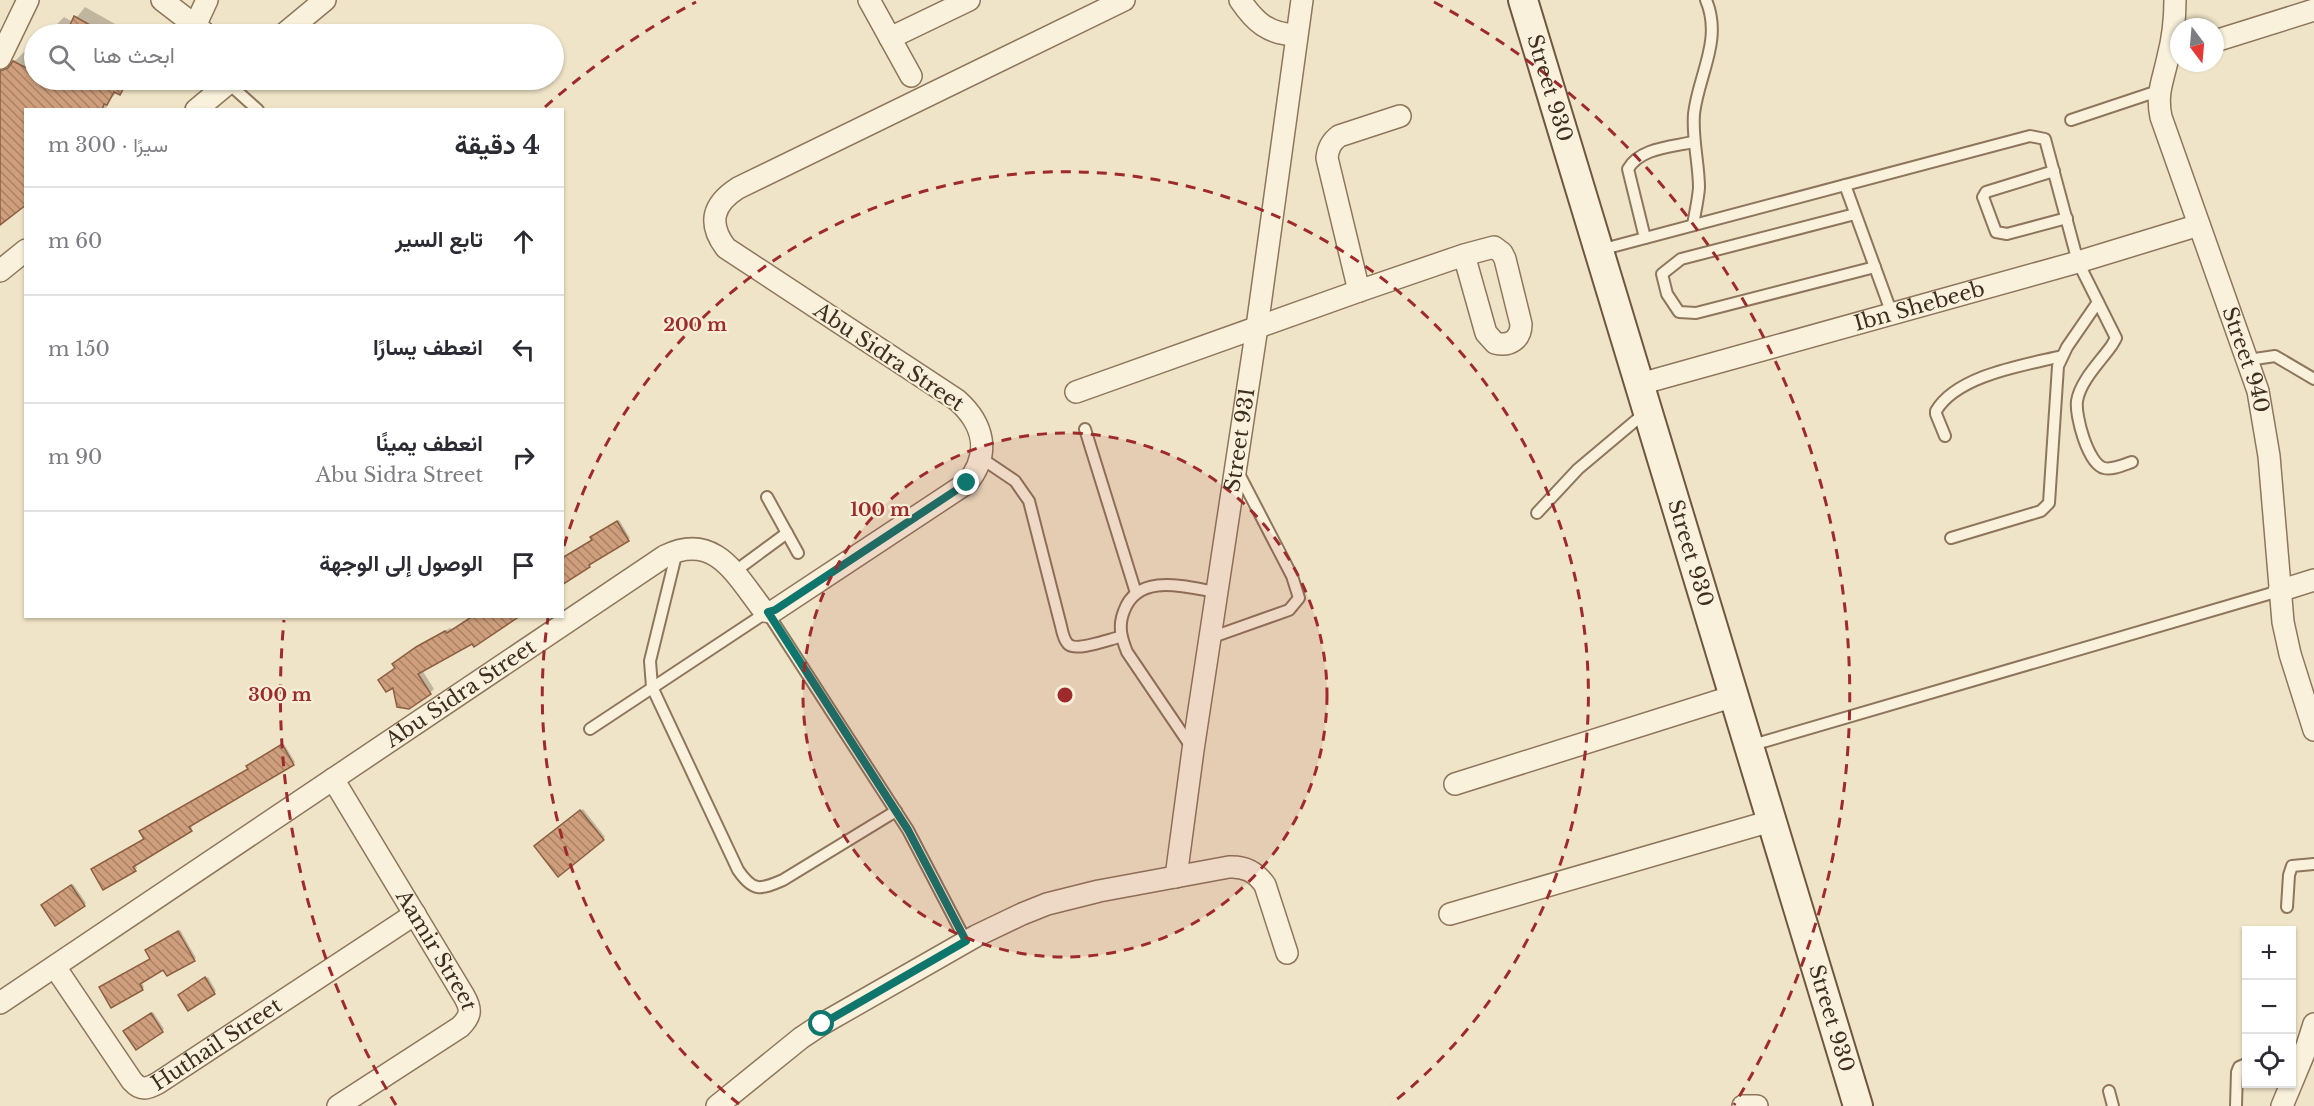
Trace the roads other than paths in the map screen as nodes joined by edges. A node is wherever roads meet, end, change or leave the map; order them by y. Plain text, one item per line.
1 (28, 0) edge
2 (162, 0) edge
3 (207, 0) edge
4 (325, 0) edge
5 (869, 0) edge
6 (969, 0) edge
7 (1124, 0) edge
8 (1240, 0) edge
9 (1302, 0) edge
10 (1523, 0) edge
11 (1706, 0) edge
12 (2175, 0) edge
13 (1094, 6) edge
14 (2314, 10) edge
15 (2175, 18) edge
16 (192, 24) edge
17 (201, 24) edge
18 (296, 24) edge
19 (1296, 35) junction
20 (890, 38) junction
21 (2224, 38) edge
22 (0, 58) edge
23 (2170, 63) edge
24 (912, 76) dead end
25 (219, 90) edge
26 (239, 90) edge
27 (2158, 91) junction
28 (198, 108) edge
29 (256, 108) edge
30 (1400, 116) dead end
31 (2071, 120) dead end
32 (1693, 142) junction
33 (2054, 171) junction
34 (1845, 185) junction
35 (1856, 214) junction
36 (2067, 218) junction
37 (1694, 225) junction
38 (2199, 225) junction
39 (1646, 238) junction
40 (1599, 250) junction
41 (24, 252) edge
42 (1464, 255) dead end
43 (2078, 262) junction
44 (1875, 267) junction
45 (0, 271) edge
46 (1359, 291) junction
47 (2098, 302) junction
48 (1892, 314) junction
49 (1257, 327) junction
50 (2062, 356) junction
51 (2248, 360) junction
52 (2314, 379) edge
53 (1076, 392) dead end
54 (1644, 397) junction
55 (1085, 429) dead end
56 (1945, 436) dead end
57 (981, 458) junction
58 (2132, 462) dead end
59 (1236, 467) junction
60 (767, 497) dead end
61 (1537, 513) dead end
62 (787, 532) junction
63 (1951, 538) dead end
64 (677, 550) junction
65 (798, 553) dead end
66 (734, 572) junction
67 (2314, 580) edge
68 (2279, 591) junction
69 (1216, 592) junction
70 (1136, 593) junction
71 (768, 612) junction
72 (1120, 637) junction
73 (1209, 638) junction
74 (652, 687) junction
75 (1734, 696) junction
76 (590, 729) dead end
77 (2314, 730) edge
78 (1749, 746) junction
79 (1193, 750) junction
80 (333, 779) junction
81 (1455, 784) dead end
82 (896, 811) junction
83 (1771, 821) junction
84 (2314, 864) edge
85 (1176, 877) junction
86 (2287, 907) dead end
87 (415, 914) junction
88 (1450, 914) dead end
89 (966, 941) junction
90 (1287, 953) dead end
91 (55, 967) junction
92 (0, 1003) edge
93 (2314, 1023) edge
94 (2242, 1066) edge
95 (2296, 1070) edge
96 (2289, 1088) edge
97 (2109, 1091) dead end
98 (338, 1106) edge
99 (717, 1106) edge
100 (1743, 1106) edge
101 (1757, 1106) edge
102 (1858, 1106) edge
103 (2113, 1106) edge
104 (2236, 1106) edge
105 (2282, 1106) edge

1 - 22 street
2 - 16 street
3 - 17 street
4 - 18 street
5 - 20 street
6 - 20 street
7 - 13 street, Abu Sidra Street
8 - 19 street
9 - 19 street, Street 931
10 - 40 street, Street 930
11 - 32 lane
12 - 15 street, Street 940
13 - 57 street, Abu Sidra Street
14 - 21 street
19 - 49 street, Street 931
20 - 24 street
23 - 27 street, Street 940
25 - 28 street
26 - 29 lane
27 - 31 lane
27 - 38 street, Street 940
30 - 46 street
32 - 37 lane
32 - 39 lane
33 - 34 lane
33 - 36 lane
33 - 36 lane
34 - 35 lane
34 - 37 lane
35 - 44 lane
35 - 44 lane
36 - 43 lane
37 - 39 lane
38 - 43 street, Ibn Shebeeb
38 - 51 street, Street 940
39 - 40 lane
40 - 54 street, Street 930
41 - 45 street
42 - 46 street
43 - 47 lane
43 - 48 street, Ibn Shebeeb
44 - 48 lane
46 - 49 street
47 - 50 lane
47 - 58 lane
48 - 54 street, Ibn Shebeeb
49 - 53 street
49 - 59 street, Street 931
50 - 56 lane
50 - 63 lane
51 - 52 lane
51 - 68 street, Street 940
54 - 61 lane
54 - 75 street, Street 930
55 - 70 lane
57 - 71 street
57 - 72 lane
59 - 69 street, Street 931
59 - 73 lane
60 - 62 lane
62 - 65 lane
62 - 66 lane
64 - 66 street
64 - 74 lane
64 - 80 street, Abu Sidra Street
66 - 71 street
67 - 68 street
68 - 77 street, Street 940
68 - 78 lane
69 - 70 lane
69 - 73 street, Street 931
70 - 72 lane
71 - 74 lane
71 - 82 lane
72 - 79 lane
73 - 79 street, Street 931
74 - 76 lane
74 - 82 lane
75 - 78 street, Street 930
75 - 81 street
78 - 83 street, Street 930
79 - 85 street, Street 931
80 - 87 street, Aamir Street
80 - 91 street, Abu Sidra Street
82 - 89 lane
83 - 88 street
83 - 102 street, Street 930
84 - 86 lane
85 - 89 street
85 - 90 street
87 - 91 street, Huthail Street
87 - 98 street, Aamir Street
89 - 99 street
91 - 92 street, Abu Sidra Street
93 - 95 street
94 - 104 lane
96 - 105 street
97 - 103 lane
100 - 101 street

